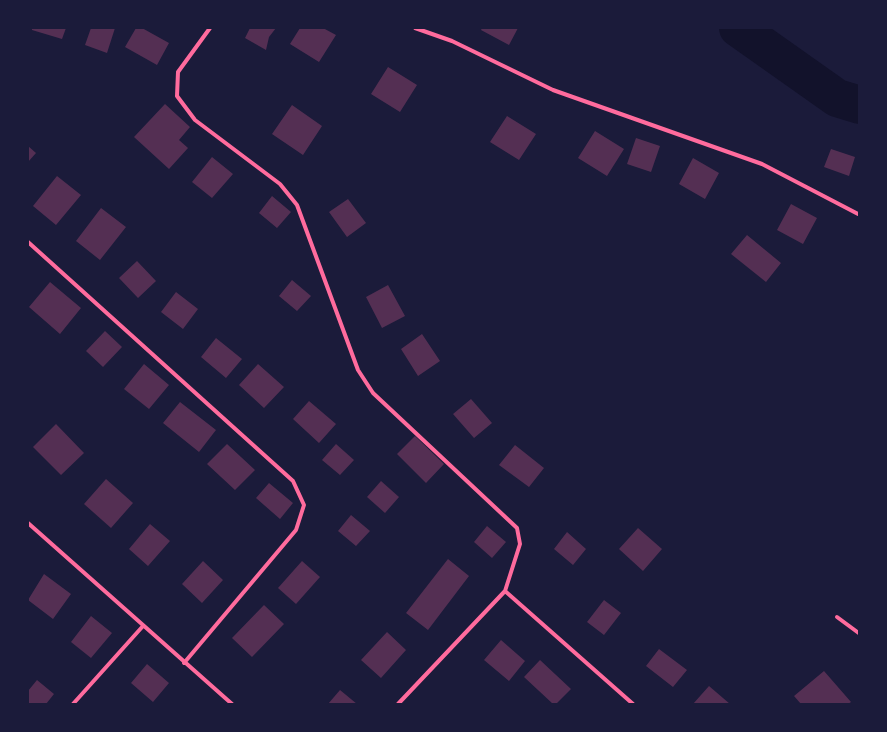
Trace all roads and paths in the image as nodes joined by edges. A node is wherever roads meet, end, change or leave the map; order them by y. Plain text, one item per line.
1 (210, 28) edge
2 (415, 28) edge
3 (860, 215) edge
4 (28, 242) edge
5 (28, 523) edge
6 (505, 591) junction
7 (837, 617) dead end
8 (143, 626) junction
9 (860, 634) edge
10 (184, 663) junction
11 (73, 704) edge
12 (232, 704) edge
13 (398, 704) edge
14 (633, 704) edge

1 - 6 lane
2 - 3 lane
4 - 10 lane
5 - 8 lane
6 - 13 lane
6 - 14 lane
7 - 9 lane
8 - 10 lane
8 - 11 lane
10 - 12 lane

